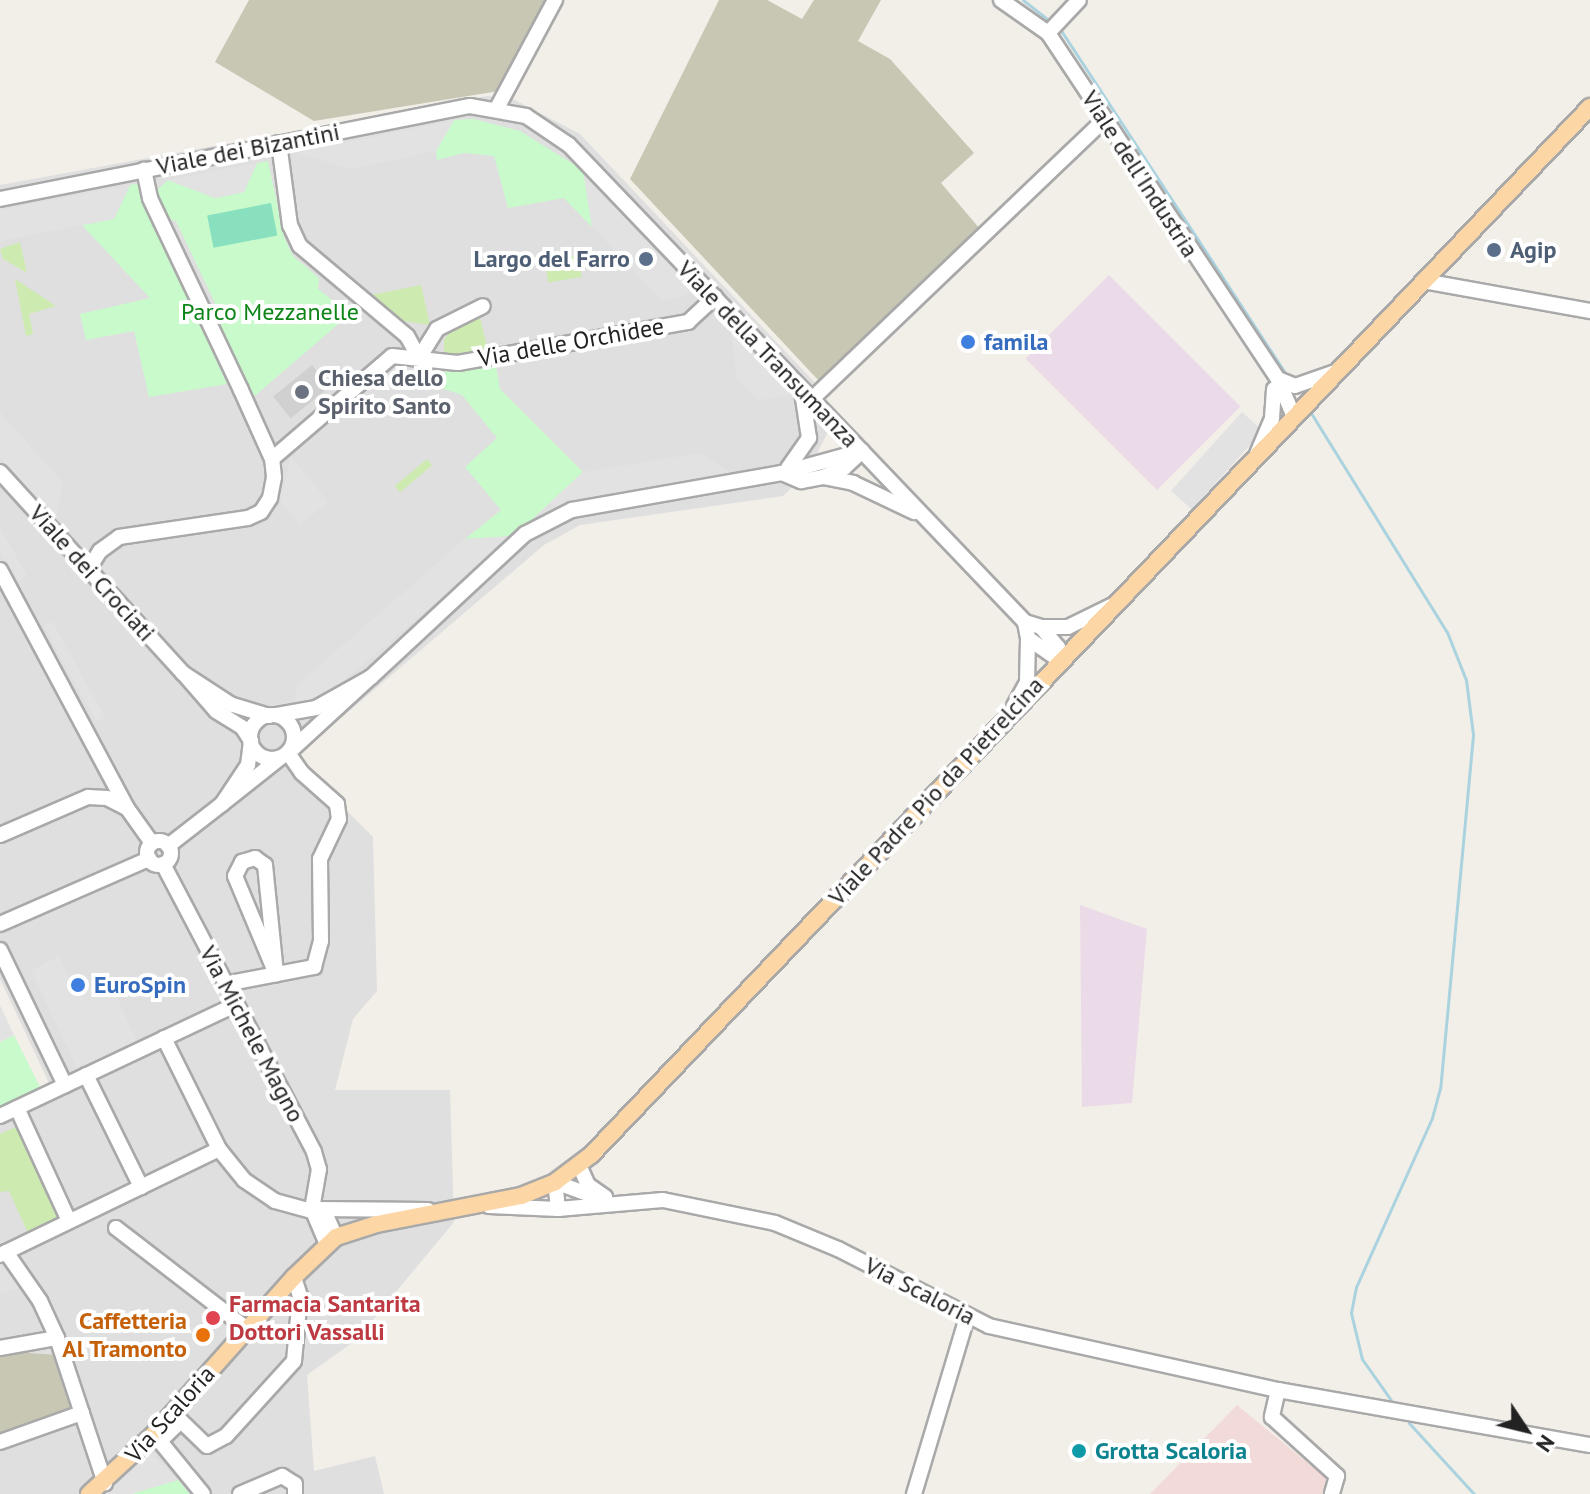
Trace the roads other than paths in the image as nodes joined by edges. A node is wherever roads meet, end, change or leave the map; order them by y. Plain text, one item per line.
1 (555, 0) edge
2 (1001, 0) edge
3 (1079, 0) edge
4 (1048, 33) junction
5 (1590, 107) edge
6 (496, 110) junction
7 (1105, 119) junction
8 (279, 143) junction
9 (144, 170) junction
10 (0, 199) edge
11 (1429, 282) junction
12 (715, 297) junction
13 (483, 306) dead end
14 (1590, 311) edge
15 (419, 358) junction
16 (1339, 371) junction
17 (1276, 384) junction
18 (800, 387) junction
19 (812, 399) junction
20 (1294, 417) junction
21 (862, 451) junction
22 (1257, 456) junction
23 (272, 459) junction
24 (0, 472) edge
25 (782, 473) junction
26 (823, 477) junction
27 (925, 518) junction
28 (89, 569) junction
29 (0, 570) edge
30 (1113, 605) junction
31 (1025, 622) junction
32 (1041, 627) junction
33 (1028, 638) junction
34 (1059, 660) junction
35 (183, 673) junction
36 (371, 677) junction
37 (1011, 710) junction
38 (272, 716) junction
39 (251, 741) junction
40 (284, 756) junction
41 (222, 804) junction
42 (127, 808) junction
43 (0, 835) edge
44 (152, 843) junction
45 (168, 846) junction
46 (156, 861) junction
47 (0, 924) edge
48 (0, 950) edge
49 (276, 974) junction
50 (225, 984) junction
51 (235, 1005) junction
52 (164, 1038) junction
53 (86, 1075) junction
54 (65, 1085) junction
55 (17, 1108) junction
56 (0, 1116) edge
57 (219, 1149) junction
58 (579, 1165) junction
59 (555, 1182) junction
60 (141, 1187) junction
61 (612, 1202) junction
62 (484, 1206) junction
63 (312, 1209) junction
64 (558, 1209) junction
65 (445, 1211) junction
66 (69, 1221) junction
67 (116, 1228) dead end
68 (332, 1241) junction
69 (3, 1253) edge
70 (294, 1277) junction
71 (967, 1317) junction
72 (247, 1329) junction
73 (57, 1338) junction
74 (0, 1348) edge
75 (1278, 1390) junction
76 (82, 1413) junction
77 (157, 1437) junction
78 (0, 1442) edge
79 (1590, 1445) edge
80 (105, 1483) junction
81 (89, 1494) edge
82 (203, 1494) edge
83 (240, 1494) edge
84 (295, 1494) edge
85 (914, 1494) edge
86 (1332, 1494) edge

1 - 6 street
2 - 4 street, Viale dell'Industria
3 - 4 street
4 - 7 street, Viale dell'Industria
5 - 11 main road, Viale Padre Pio da Pietrelcina
6 - 8 street, Viale dei Bizantini
6 - 12 street, Viale della Transumanza
7 - 17 street, Viale dell'Industria
7 - 19 street
8 - 9 street, Viale dei Bizantini
8 - 15 street
9 - 10 street, Viale dei Bizantini
9 - 23 street
11 - 14 street
11 - 16 main road, Viale Padre Pio da Pietrelcina
12 - 15 street, Via delle Orchidee
12 - 18 street, Viale della Transumanza
13 - 15 street
15 - 23 street, Via delle Orchidee
16 - 17 street
16 - 20 main road, Viale Padre Pio da Pietrelcina
17 - 20 street, Viale dell'Industria
17 - 22 street
18 - 19 street, Viale della Transumanza
18 - 25 street
19 - 21 street, Viale della Transumanza
20 - 22 main road, Viale Padre Pio da Pietrelcina
21 - 25 street
21 - 26 street
21 - 27 street, Viale della Transumanza
22 - 30 main road, Viale Padre Pio da Pietrelcina
23 - 28 street
24 - 28 street, Viale dei Crociati
25 - 26 street
25 - 36 street
26 - 27 street
27 - 31 street, Viale della Transumanza
28 - 35 street, Viale dei Crociati
29 - 42 street
30 - 32 street, Viale della Transumanza
30 - 34 main road, Viale Padre Pio da Pietrelcina
31 - 32 street, Viale della Transumanza
31 - 33 street
32 - 34 street
33 - 34 street
33 - 37 street
34 - 37 main road, Viale Padre Pio da Pietrelcina
35 - 38 street, Viale dei Crociati
35 - 39 street, Viale dei Crociati
36 - 38 street
36 - 40 street
37 - 58 main road, Viale Padre Pio da Pietrelcina
38 - 39 street
38 - 40 street
39 - 40 street, Viale dei Crociati
39 - 41 street
40 - 41 street
40 - 49 street
41 - 45 street
42 - 43 street
42 - 44 street
44 - 45 street
44 - 46 street
45 - 46 street
46 - 47 street
46 - 50 street, Via Michele Magno
48 - 54 street
49 - 49 street
49 - 50 street
50 - 51 street, Via Michele Magno
51 - 52 street
51 - 63 street, Via Michele Magno
52 - 53 street
52 - 57 street, Via Scaloria
53 - 54 street
53 - 60 street
54 - 55 street
55 - 56 street
55 - 66 street
57 - 60 street
57 - 63 street, Via Scaloria
58 - 59 main road, Via Scaloria
58 - 61 street
59 - 61 street, Via Scaloria
59 - 62 main road, Via Scaloria
59 - 64 street
60 - 66 street
61 - 64 street, Via Scaloria
61 - 71 street, Via Scaloria
62 - 64 street, Via Scaloria
62 - 65 main road, Via Scaloria
63 - 65 street, Via Scaloria
63 - 68 street
65 - 68 main road, Via Scaloria
66 - 69 street
67 - 72 street
68 - 70 main road, Via Scaloria
69 - 73 street
70 - 72 main road, Via Scaloria
70 - 77 street
71 - 75 street, Via Scaloria
71 - 85 street
72 - 77 main road, Via Scaloria
73 - 74 street
73 - 76 street
75 - 79 street, Via Scaloria
75 - 86 street
76 - 78 street
76 - 80 street
77 - 80 main road, Via Scaloria
77 - 82 street
80 - 81 main road, Via Scaloria
83 - 84 street

